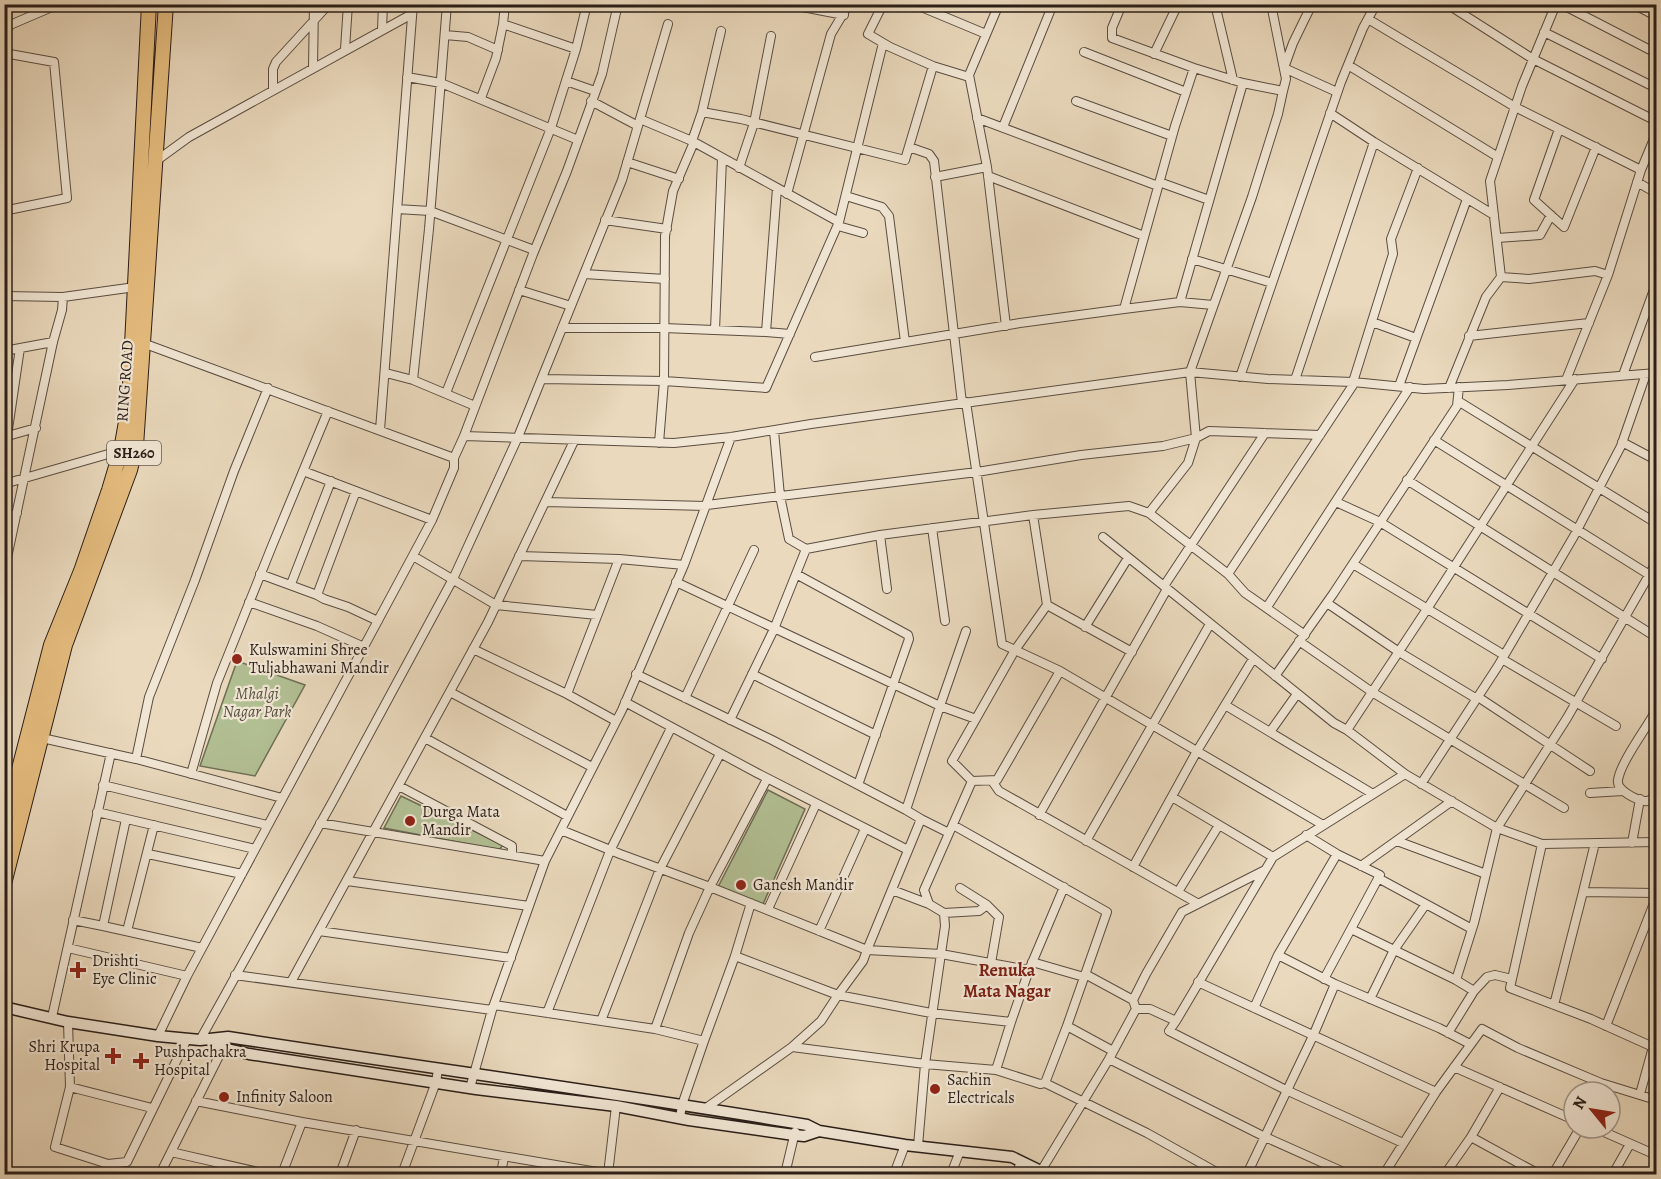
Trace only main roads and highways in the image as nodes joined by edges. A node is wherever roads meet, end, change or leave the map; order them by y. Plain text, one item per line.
1 (149, 4) edge
2 (166, 4) edge
3 (138, 342) junction
4 (4, 827) edge
5 (4, 884) edge
6 (4, 1007) edge
7 (205, 1040) junction
8 (819, 1131) junction
9 (1044, 1173) edge

1 - 3 highway, RING ROAD / SH260
2 - 3 highway, RING ROAD / SH260
3 - 4 highway, RING ROAD / SH260
3 - 5 highway, RING ROAD / SH260
6 - 7 main road
7 - 8 main road
7 - 8 main road
8 - 9 main road

